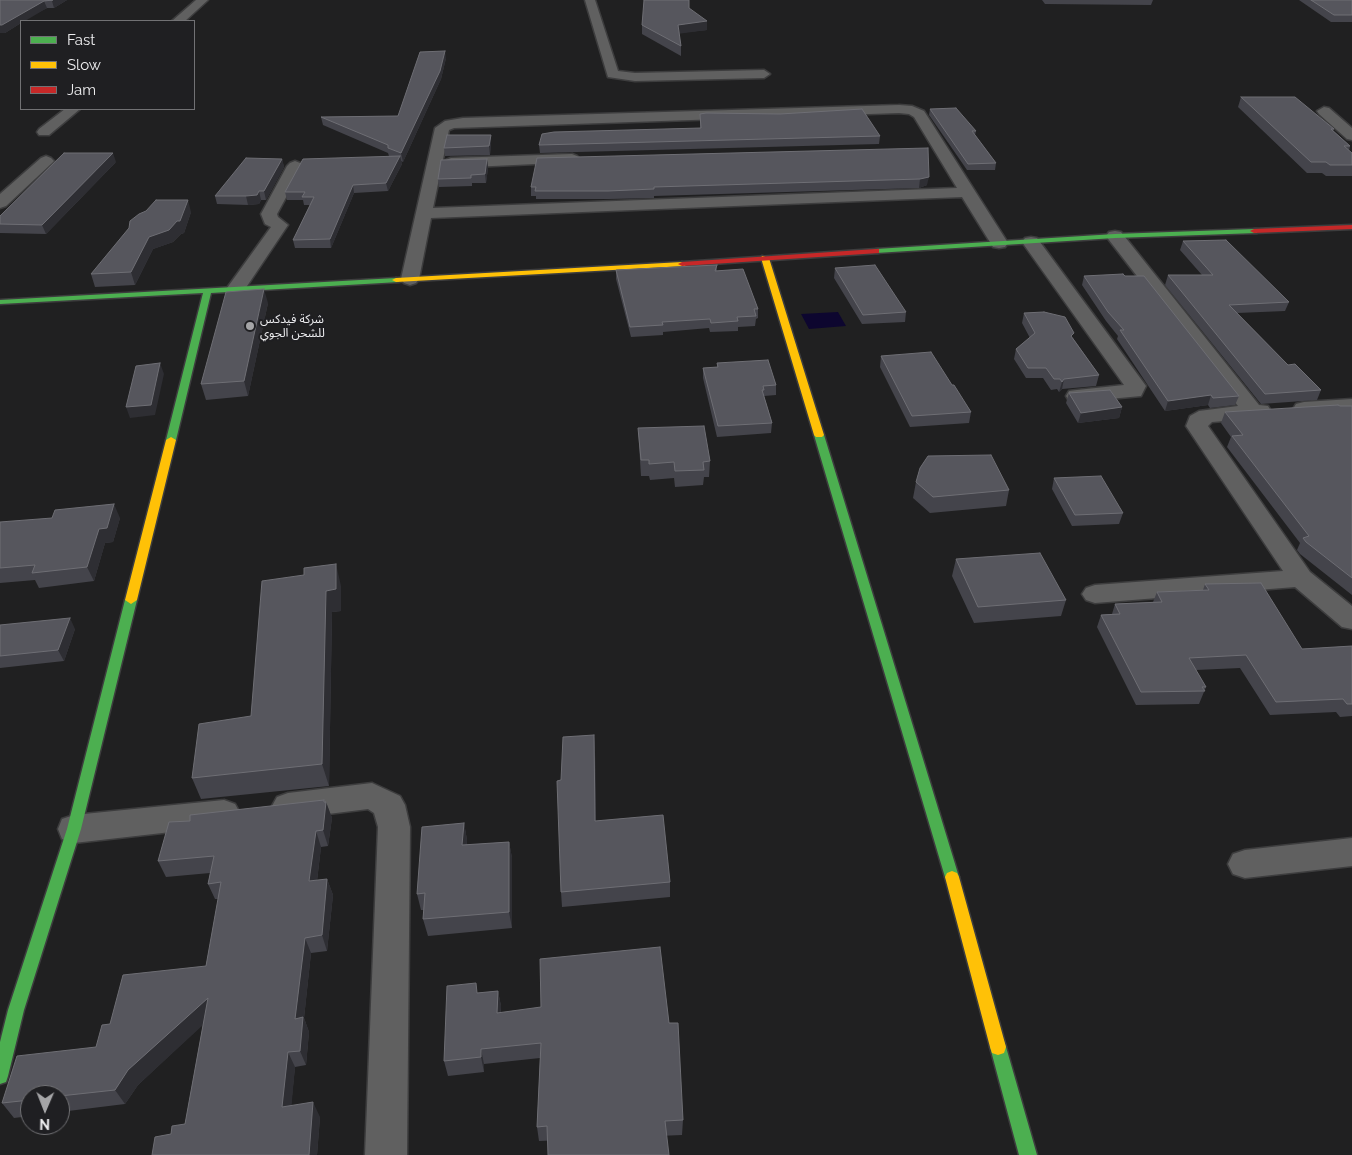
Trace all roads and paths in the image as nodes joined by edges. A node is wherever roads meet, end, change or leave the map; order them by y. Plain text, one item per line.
1 (203, 0) edge
2 (590, 0) edge
3 (179, 20) edge
4 (764, 74) dead end
5 (72, 110) edge
6 (1324, 110) dead end
7 (44, 132) dead end
8 (1352, 136) edge
9 (940, 148) junction
10 (921, 149) edge
11 (588, 159) edge
12 (46, 161) dead end
13 (434, 163) junction
14 (295, 166) dead end
15 (967, 192) junction
16 (0, 203) edge
17 (424, 213) junction
18 (1352, 227) edge
19 (1115, 236) junction
20 (1031, 242) junction
21 (999, 243) junction
22 (765, 258) junction
23 (410, 279) junction
24 (236, 288) junction
25 (208, 290) junction
26 (0, 302) edge
27 (1070, 396) edge
28 (1352, 406) edge
29 (1254, 412) junction
30 (1301, 578) junction
31 (1095, 594) dead end
32 (1352, 620) edge
33 (74, 829) junction
34 (1352, 852) edge
35 (1245, 864) dead end
36 (8, 1012) edge
37 (0, 1076) edge
38 (386, 1155) edge
39 (1028, 1155) edge

1 - 3 street
2 - 4 street
5 - 7 street
6 - 8 street
9 - 10 street
9 - 13 street
9 - 15 street
11 - 13 street
12 - 16 street
13 - 17 street
14 - 24 street
15 - 17 street
15 - 21 street
17 - 23 street
18 - 19 street
19 - 20 street
19 - 29 street
20 - 21 street
20 - 27 street
21 - 22 street
22 - 23 street
22 - 39 street
23 - 24 street
24 - 25 street
25 - 26 street
25 - 33 street
28 - 29 street
29 - 30 street
30 - 31 street
30 - 32 street
33 - 36 street
33 - 38 street
34 - 35 street
36 - 37 street

